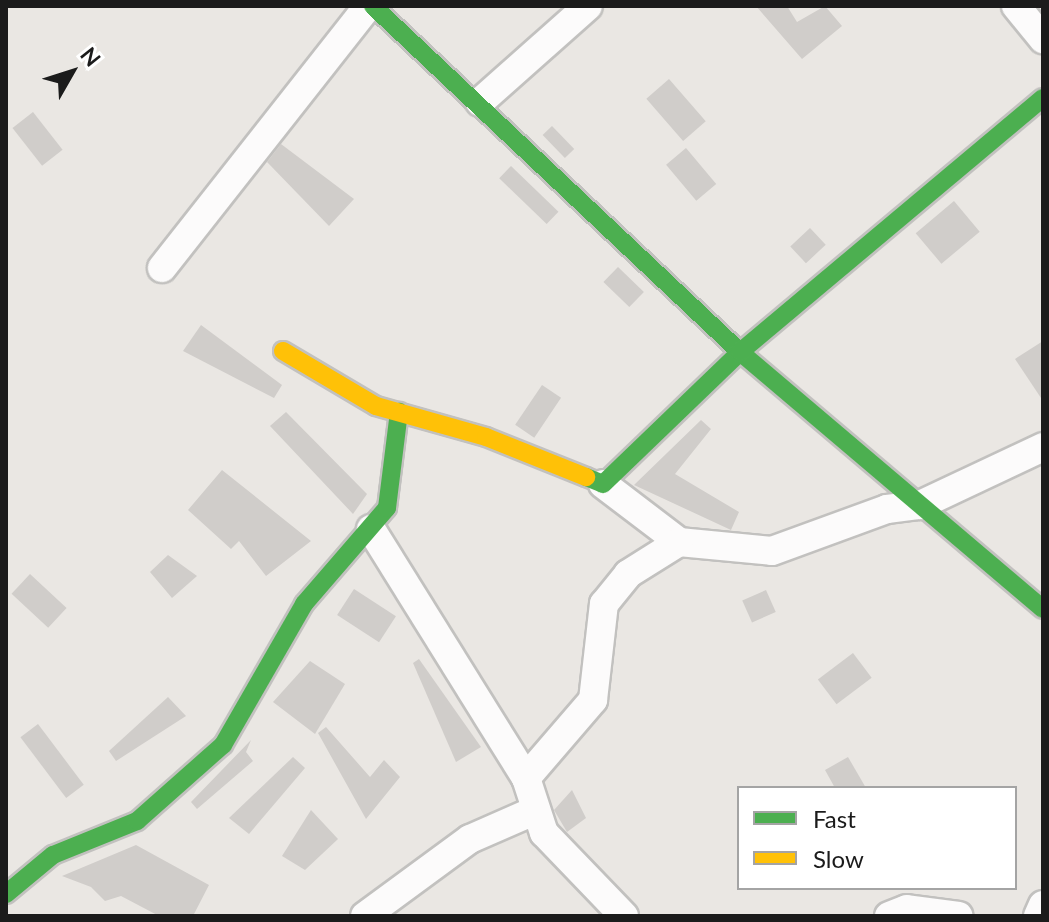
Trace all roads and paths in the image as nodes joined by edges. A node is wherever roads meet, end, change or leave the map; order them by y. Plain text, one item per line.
1 (371, 6) edge
2 (588, 6) edge
3 (1016, 6) edge
4 (1043, 39) edge
5 (1043, 98) edge
6 (480, 102) junction
7 (162, 268) dead end
8 (283, 351) dead end
9 (740, 352) junction
10 (399, 412) junction
11 (1043, 447) edge
12 (603, 484) junction
13 (920, 505) junction
14 (371, 529) junction
15 (679, 542) junction
16 (1043, 609) edge
17 (526, 778) junction
18 (536, 810) junction
19 (6, 894) edge
20 (1043, 905) edge
21 (365, 916) edge
22 (624, 916) edge
23 (889, 916) edge
24 (959, 916) edge
25 (1038, 916) edge

1 - 6 street
1 - 7 street
2 - 6 street
3 - 4 street
5 - 9 street
6 - 9 street
8 - 10 street
9 - 12 street
9 - 13 street
10 - 12 street
10 - 14 street
11 - 13 street
12 - 15 street
13 - 15 street
13 - 16 street
14 - 17 street
14 - 19 street
15 - 17 street
17 - 18 street
18 - 21 street
18 - 22 street
20 - 25 street
23 - 24 street

